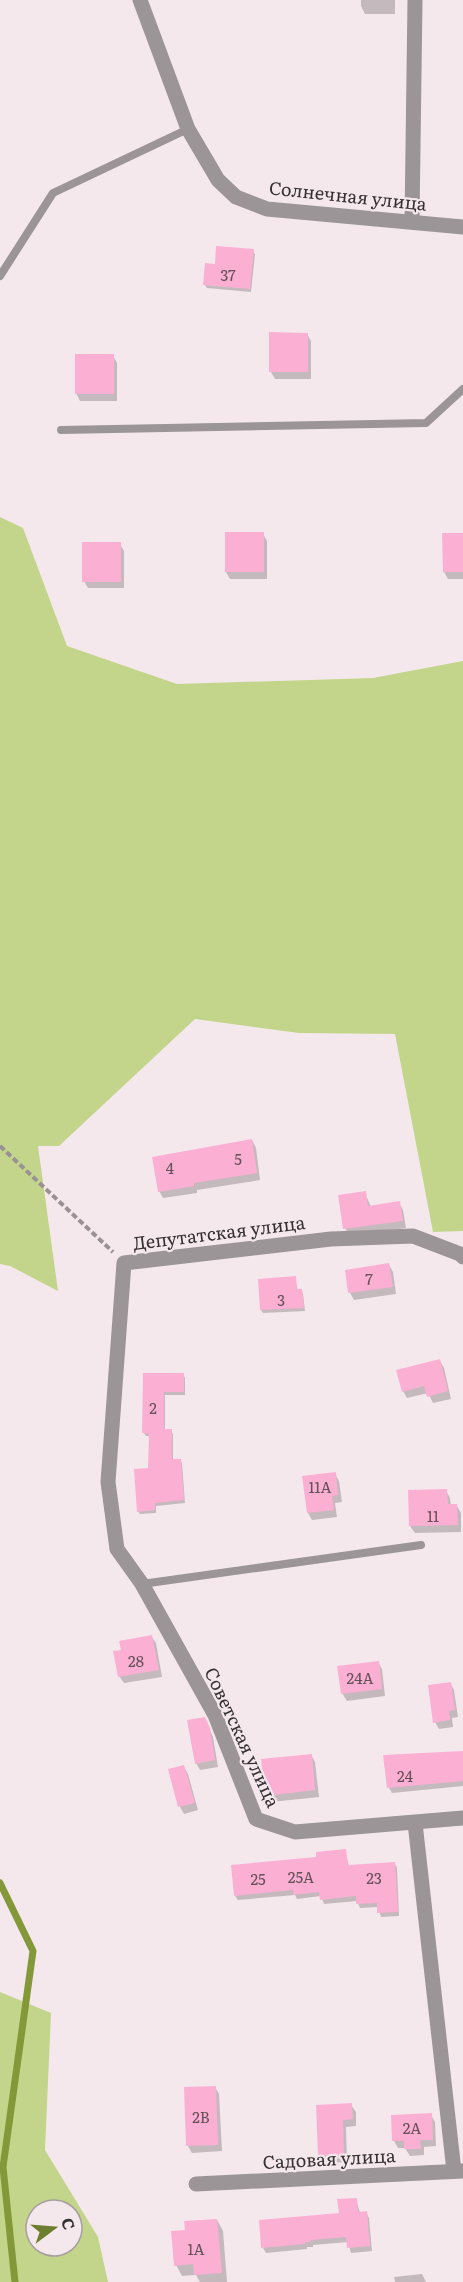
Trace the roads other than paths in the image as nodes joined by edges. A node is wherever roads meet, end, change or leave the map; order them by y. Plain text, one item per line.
1 (140, 0) edge
2 (415, 0) edge
3 (188, 129) junction
4 (412, 221) junction
5 (463, 227) edge
6 (0, 276) edge
7 (463, 389) edge
8 (61, 430) dead end
9 (463, 1257) edge
10 (421, 1545) dead end
11 (142, 1584) junction
12 (463, 1818) edge
13 (415, 1823) junction
14 (458, 2171) edge
15 (196, 2184) dead end

1 - 3 street, Солнечная улица
2 - 4 street
3 - 4 street, Солнечная улица
3 - 6 lane
4 - 5 street, Солнечная улица
7 - 8 lane
9 - 11 street, Депутатская улица
10 - 11 lane
11 - 13 street, Советская улица
12 - 13 street, Советская улица
13 - 14 street
14 - 15 street, Садовая улица

